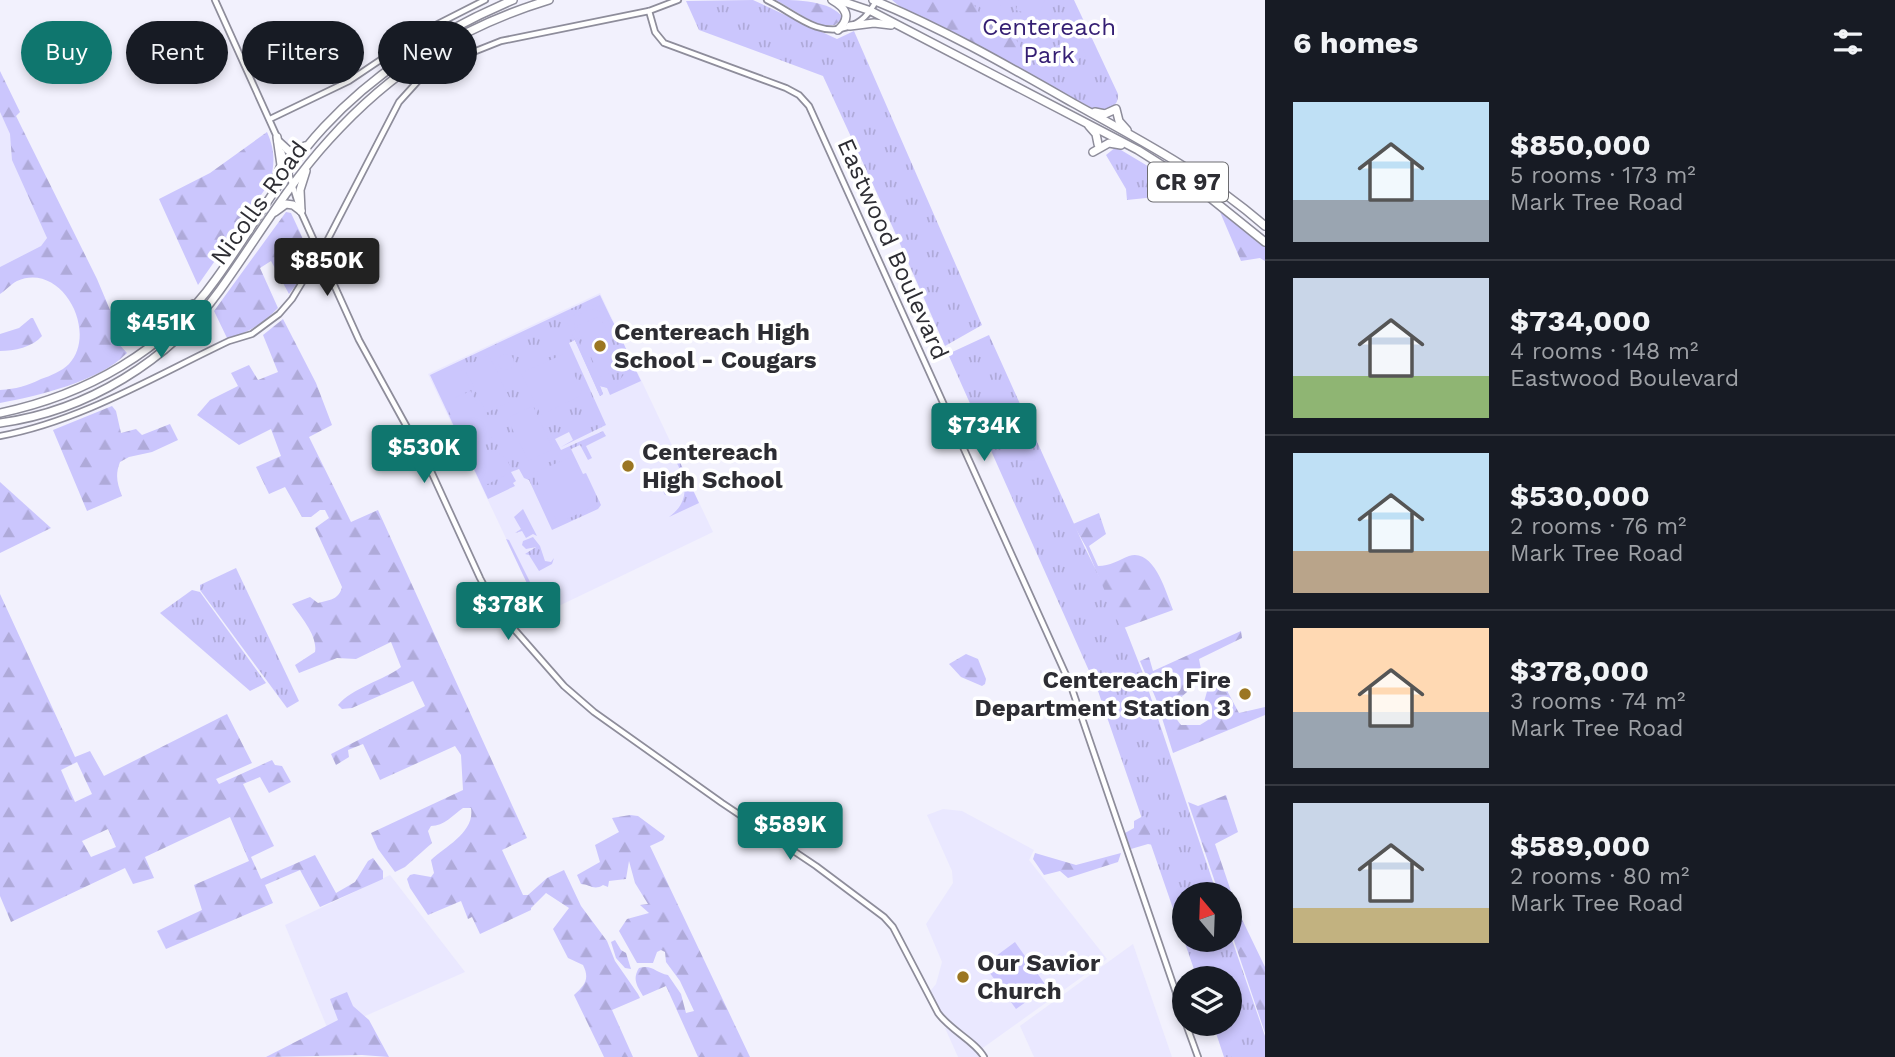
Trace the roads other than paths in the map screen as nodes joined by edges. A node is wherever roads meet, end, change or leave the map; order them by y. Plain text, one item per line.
1 (215, 0) edge
2 (485, 0) edge
3 (513, 0) edge
4 (549, 0) edge
5 (678, 0) edge
6 (766, 0) edge
7 (832, 0) edge
8 (838, 0) edge
9 (875, 0) edge
10 (890, 0) edge
11 (649, 11) junction
12 (871, 11) junction
13 (904, 14) junction
14 (850, 26) junction
15 (903, 28) junction
16 (838, 30) junction
17 (1081, 107) junction
18 (337, 114) junction
19 (270, 119) junction
20 (1086, 122) junction
21 (1134, 136) junction
22 (277, 139) junction
23 (312, 141) junction
24 (1098, 144) dead end
25 (1134, 148) junction
26 (1093, 152) dead end
27 (314, 157) junction
28 (288, 172) junction
29 (292, 184) junction
30 (262, 206) junction
31 (301, 211) junction
32 (270, 217) junction
33 (1265, 226) edge
34 (1265, 242) edge
35 (320, 254) junction
36 (199, 299) junction
37 (162, 335) junction
38 (0, 413) edge
39 (0, 423) edge
40 (0, 436) edge
41 (1172, 984) edge
42 (1190, 1036) edge
43 (984, 1057) edge
44 (1198, 1057) edge

1 - 19 street
2 - 19 street
3 - 18 highway, Nicolls Road
4 - 27 highway, Nicolls Road
5 - 11 street
6 - 16 street
7 - 16 highway
8 - 12 highway, CR 97
9 - 12 street
9 - 13 highway, CR 97
10 - 13 highway
11 - 35 street
11 - 41 street, Eastwood Boulevard
12 - 14 street
12 - 15 highway, CR 97
13 - 17 highway, CR 97
14 - 15 highway
14 - 16 street
15 - 20 highway, CR 97
17 - 21 highway, CR 97
17 - 21 highway
18 - 23 highway, Nicolls Road
18 - 29 highway
19 - 22 street
20 - 24 highway
20 - 25 highway, CR 97
21 - 33 highway, CR 97
22 - 23 highway
22 - 28 street
22 - 30 highway
23 - 28 highway, Nicolls Road
25 - 26 highway
25 - 34 highway, CR 97
27 - 29 highway, Nicolls Road
27 - 31 highway
28 - 29 street
28 - 30 highway, Nicolls Road
29 - 31 street
29 - 32 highway, Nicolls Road
30 - 36 highway, Nicolls Road
31 - 32 highway
31 - 35 street
32 - 39 highway, Nicolls Road
35 - 40 street
35 - 43 street
36 - 37 highway, Nicolls Road
36 - 37 highway
37 - 38 highway, Nicolls Road
42 - 44 street, Eastwood Boulevard

